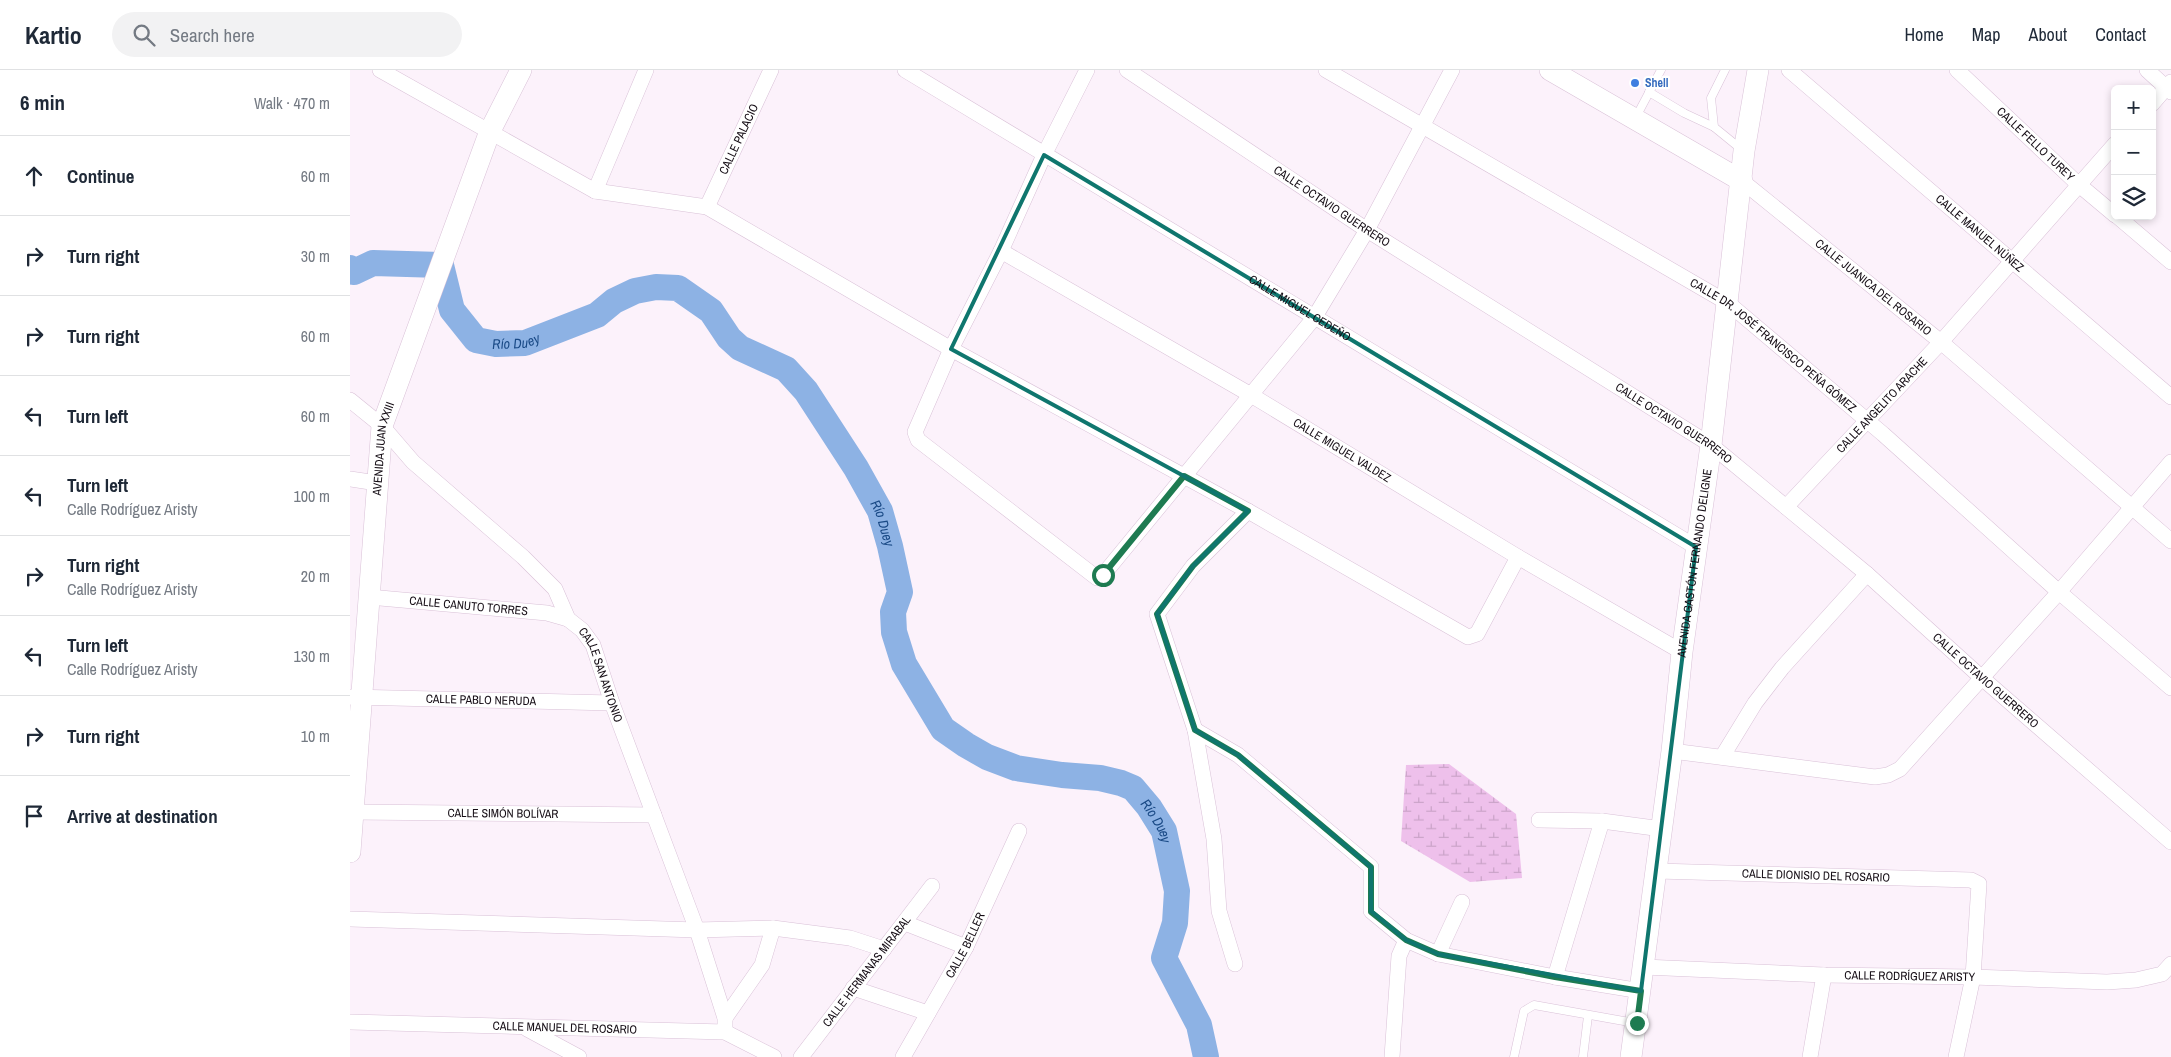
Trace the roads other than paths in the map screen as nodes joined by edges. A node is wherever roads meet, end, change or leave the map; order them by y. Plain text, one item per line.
1 (521, 70) edge
2 (646, 70) edge
3 (771, 70) edge
4 (904, 70) edge
5 (1087, 70) edge
6 (1127, 70) edge
7 (1326, 70) edge
8 (1452, 70) edge
9 (1550, 70) edge
10 (1661, 70) edge
11 (1725, 70) edge
12 (1758, 70) edge
13 (1790, 70) edge
14 (1957, 70) edge
15 (2147, 70) edge
16 (389, 73) edge
17 (2170, 87) edge
18 (1650, 92) junction
19 (2156, 100) edge
20 (1635, 119) junction
21 (1422, 126) junction
22 (1714, 127) junction
23 (490, 131) junction
24 (2111, 148) edge
25 (1744, 151) junction
26 (1044, 155) junction
27 (1742, 181) junction
28 (2078, 184) junction
29 (595, 191) junction
30 (707, 207) junction
31 (2111, 212) edge
32 (2121, 220) edge
33 (1367, 230) junction
34 (1000, 251) junction
35 (2013, 262) junction
36 (2171, 262) edge
37 (1728, 304) junction
38 (1314, 318) junction
39 (1941, 342) junction
40 (951, 349) junction
41 (1251, 396) junction
42 (2171, 397) edge
43 (350, 400) edge
44 (1867, 420) junction
45 (382, 426) junction
46 (1711, 444) junction
47 (2171, 462) edge
48 (1184, 476) junction
49 (350, 479) edge
50 (377, 483) junction
51 (2132, 506) junction
52 (1786, 507) junction
53 (1248, 511) junction
54 (2171, 541) edge
55 (1696, 547) junction
56 (1518, 557) junction
57 (1867, 574) junction
58 (2059, 592) junction
59 (368, 596) junction
60 (568, 619) junction
61 (1682, 652) junction
62 (1982, 678) junction
63 (2171, 688) edge
64 (355, 698) edge
65 (612, 703) junction
66 (1195, 730) junction
67 (1672, 751) junction
68 (1722, 757) junction
69 (352, 812) junction
70 (654, 815) junction
71 (1540, 820) dead end
72 (1602, 821) junction
73 (1662, 828) junction
74 (1019, 831) dead end
75 (2171, 842) edge
76 (350, 852) edge
77 (1657, 871) junction
78 (932, 886) dead end
79 (1462, 902) dead end
80 (350, 919) edge
81 (905, 923) junction
82 (773, 928) junction
83 (697, 930) junction
84 (1406, 940) junction
85 (966, 947) junction
86 (884, 949) junction
87 (1438, 954) junction
88 (1235, 964) dead end
89 (1644, 967) junction
90 (2168, 973) edge
91 (1824, 975) junction
92 (1555, 977) junction
93 (1973, 977) junction
94 (853, 988) junction
95 (1641, 991) junction
96 (928, 1013) junction
97 (1588, 1016) junction
98 (350, 1022) edge
99 (1637, 1023) junction
100 (725, 1025) junction
101 (524, 1028) junction
102 (579, 1057) edge
103 (774, 1057) edge
104 (800, 1057) edge
105 (903, 1057) edge
106 (1392, 1057) edge
107 (1514, 1057) edge
108 (1583, 1057) edge
109 (1631, 1057) edge
110 (1810, 1057) edge
111 (1956, 1057) edge

1 - 23 street, AVENIDA JUAN XXIII
2 - 29 street
3 - 30 street, CALLE PALACIO
4 - 26 street, CALLE MIGUEL CEDEÑO
5 - 26 street
6 - 33 street, CALLE OCTAVIO GUERRERO
7 - 21 street, CALLE DR. JOSÉ FRANCISCO PEÑA GÓMEZ
8 - 21 street
9 - 20 street, CALLE JUANICA DEL ROSARIO
10 - 18 lane
11 - 22 lane
12 - 25 street, AVENIDA GASTÓN FERNANDO DELIGNE
13 - 35 street, CALLE MANUEL NÚÑEZ
14 - 28 street, CALLE FELLO TUREY
15 - 17 street
16 - 23 street
17 - 19 street
18 - 20 lane
18 - 22 lane
20 - 27 street, CALLE JUANICA DEL ROSARIO
21 - 33 street
21 - 37 street, CALLE DR. JOSÉ FRANCISCO PEÑA GÓMEZ
22 - 25 lane
23 - 29 street
23 - 45 street, AVENIDA JUAN XXIII
24 - 28 street, CALLE ANGELITO ARACHE
25 - 27 street, AVENIDA GASTÓN FERNANDO DELIGNE
26 - 34 street
26 - 38 street, CALLE MIGUEL CEDEÑO
27 - 37 street, AVENIDA GASTÓN FERNANDO DELIGNE
27 - 39 street, CALLE JUANICA DEL ROSARIO
28 - 31 street, CALLE FELLO TUREY
28 - 35 street, CALLE ANGELITO ARACHE
29 - 30 street
30 - 40 street
32 - 36 street, CALLE FELLO TUREY
33 - 38 street
33 - 46 street, CALLE OCTAVIO GUERRERO
34 - 40 street
34 - 41 street, CALLE MIGUEL VALDEZ
35 - 39 street, CALLE ANGELITO ARACHE
35 - 42 street, CALLE MANUEL NÚÑEZ
37 - 44 street, CALLE DR. JOSÉ FRANCISCO PEÑA GÓMEZ
37 - 46 street, AVENIDA GASTÓN FERNANDO DELIGNE
38 - 41 street
38 - 55 street, CALLE MIGUEL CEDEÑO
39 - 44 street, CALLE ANGELITO ARACHE
39 - 51 street, CALLE JUANICA DEL ROSARIO
40 - 48 street
40 - 48 street
41 - 48 street
41 - 56 street, CALLE MIGUEL VALDEZ
43 - 45 street, CALLE SAN ANTONIO
44 - 52 street, CALLE ANGELITO ARACHE
44 - 58 street, CALLE DR. JOSÉ FRANCISCO PEÑA GÓMEZ
45 - 50 street, AVENIDA JUAN XXIII
45 - 60 street, CALLE SAN ANTONIO
46 - 52 street, CALLE OCTAVIO GUERRERO
46 - 55 street, AVENIDA GASTÓN FERNANDO DELIGNE
47 - 51 street
48 - 53 street
49 - 50 street
50 - 59 street, AVENIDA JUAN XXIII
51 - 54 street, CALLE JUANICA DEL ROSARIO
51 - 58 street
52 - 57 street, CALLE OCTAVIO GUERRERO
53 - 56 street
53 - 66 street
55 - 61 street, AVENIDA GASTÓN FERNANDO DELIGNE
56 - 61 street, CALLE MIGUEL VALDEZ
57 - 62 street, CALLE OCTAVIO GUERRERO
57 - 68 street
58 - 62 street
58 - 63 street, CALLE DR. JOSÉ FRANCISCO PEÑA GÓMEZ
59 - 60 street, CALLE CANUTO TORRES
59 - 64 street, AVENIDA JUAN XXIII
60 - 65 street, CALLE SAN ANTONIO
61 - 67 street, AVENIDA GASTÓN FERNANDO DELIGNE
62 - 68 street
62 - 75 street, CALLE OCTAVIO GUERRERO
64 - 65 street, CALLE PABLO NERUDA
64 - 69 street, AVENIDA JUAN XXIII
65 - 70 street, CALLE SAN ANTONIO
66 - 84 street
66 - 88 street
67 - 68 street
67 - 73 street, AVENIDA GASTÓN FERNANDO DELIGNE
69 - 70 street, CALLE SIMÓN BOLÍVAR
69 - 76 street, AVENIDA JUAN XXIII
70 - 83 street, CALLE SAN ANTONIO
71 - 72 street
72 - 73 street
72 - 92 street
73 - 77 street, AVENIDA GASTÓN FERNANDO DELIGNE
74 - 85 street, CALLE BELLER
77 - 89 street, AVENIDA GASTÓN FERNANDO DELIGNE
77 - 93 street, CALLE DIONISIO DEL ROSARIO
78 - 81 street, CALLE HERMANAS MIRABAL
79 - 87 street
80 - 83 street
81 - 85 street
81 - 86 street, CALLE HERMANAS MIRABAL
82 - 83 street
82 - 86 street
82 - 100 street
83 - 100 street, CALLE SAN ANTONIO
84 - 87 street
84 - 106 street
85 - 96 street, CALLE BELLER
86 - 94 street, CALLE HERMANAS MIRABAL
87 - 92 street
89 - 91 street, CALLE RODRÍGUEZ ARISTY
89 - 95 street, AVENIDA GASTÓN FERNANDO DELIGNE
90 - 93 street, CALLE RODRÍGUEZ ARISTY
91 - 93 street, CALLE RODRÍGUEZ ARISTY
91 - 110 street
92 - 95 street
93 - 111 street
94 - 96 street
94 - 104 street, CALLE HERMANAS MIRABAL
95 - 99 street, AVENIDA GASTÓN FERNANDO DELIGNE
96 - 105 street, CALLE BELLER
97 - 99 lane
97 - 107 lane
97 - 108 lane
98 - 101 street, CALLE MANUEL DEL ROSARIO
99 - 109 street, AVENIDA GASTÓN FERNANDO DELIGNE
100 - 101 street, CALLE MANUEL DEL ROSARIO
100 - 103 street, CALLE MANUEL DEL ROSARIO
101 - 102 street

